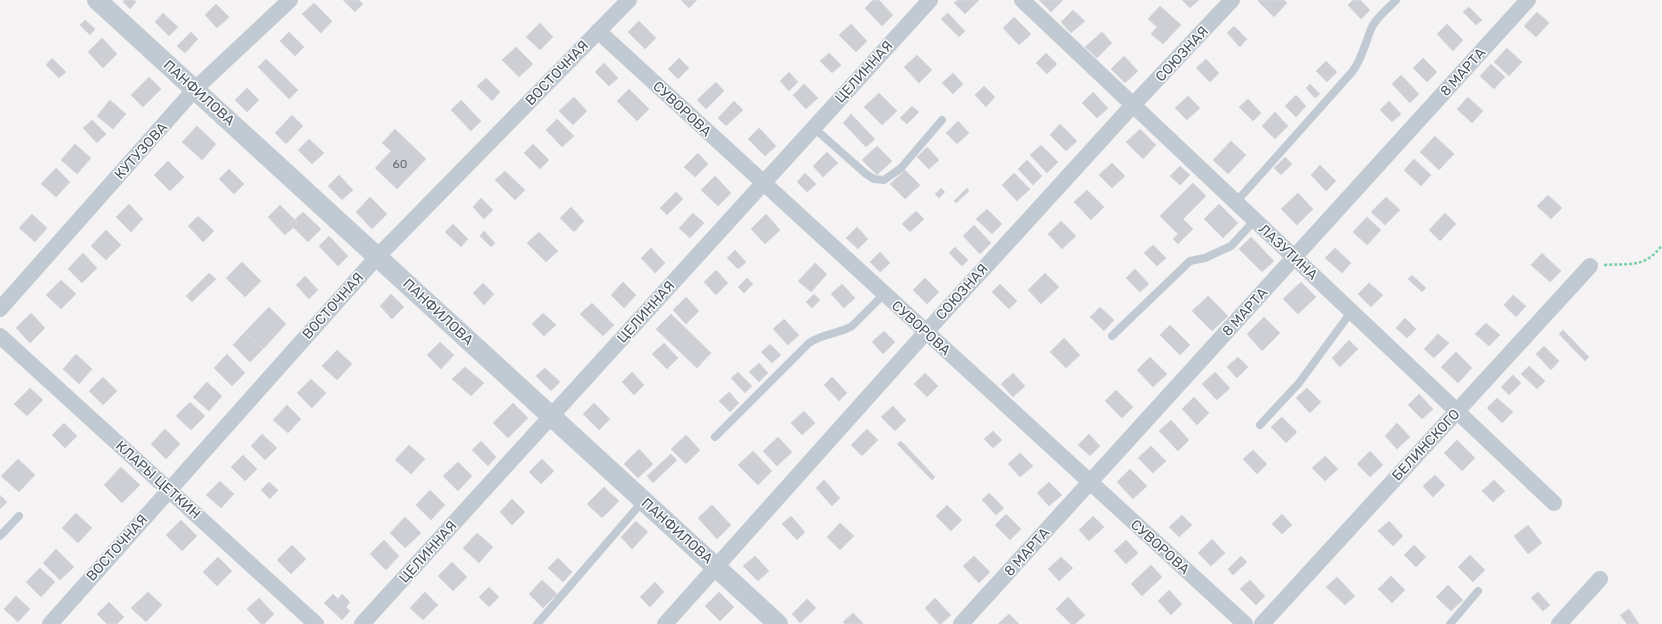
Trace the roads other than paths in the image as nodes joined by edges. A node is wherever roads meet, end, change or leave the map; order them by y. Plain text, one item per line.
1 (97, 0) edge
2 (290, 0) edge
3 (629, 0) edge
4 (930, 0) edge
5 (1022, 0) edge
6 (1232, 0) edge
7 (1396, 0) edge
8 (1528, 0) edge
9 (598, 32) junction
10 (195, 90) junction
11 (1133, 105) junction
12 (942, 120) dead end
13 (814, 128) junction
14 (763, 183) junction
15 (1236, 202) junction
16 (1255, 220) junction
17 (377, 257) junction
18 (1294, 258) junction
19 (1590, 266) road end
20 (884, 294) junction
21 (0, 309) edge
22 (1351, 312) junction
23 (926, 332) junction
24 (0, 336) edge
25 (1112, 336) dead end
26 (1457, 412) junction
27 (551, 416) junction
28 (1260, 425) dead end
29 (715, 437) dead end
30 (1090, 482) junction
31 (169, 490) junction
32 (644, 500) junction
33 (1554, 503) dead end
34 (19, 516) dead end
35 (0, 536) edge
36 (716, 567) junction
37 (1600, 579) dead end
38 (1478, 591) dead end
39 (50, 624) edge
40 (316, 624) edge
41 (362, 624) edge
42 (537, 624) edge
43 (665, 624) edge
44 (778, 624) edge
45 (961, 624) edge
46 (1245, 624) edge
47 (1262, 624) edge
48 (1450, 624) edge
49 (1559, 624) edge

1 - 10 street, ПАНФИЛОВА
2 - 10 street, КУТУЗОВА
3 - 9 street, ВОСТОЧНАЯ
4 - 13 street, ЦЕЛИННАЯ
5 - 11 street, ЛАЗУТИНА
6 - 11 street, СОЮЗНАЯ
7 - 15 lane
8 - 18 street, 8 МАРТА
9 - 14 street, СУВОРОВА
9 - 17 street, ВОСТОЧНАЯ
10 - 17 street, ПАНФИЛОВА
10 - 21 street, КУТУЗОВА
11 - 15 street, ЛАЗУТИНА
11 - 23 street, СОЮЗНАЯ
12 - 13 lane
13 - 14 street, ЦЕЛИННАЯ
14 - 20 street, СУВОРОВА
14 - 27 street, ЦЕЛИННАЯ
15 - 16 street, ЛАЗУТИНА
16 - 18 street, ЛАЗУТИНА
16 - 25 lane
17 - 27 street, ПАНФИЛОВА
17 - 31 street, ВОСТОЧНАЯ
18 - 22 street, ЛАЗУТИНА
18 - 30 street, 8 МАРТА
19 - 26 street, БЕЛИНСКОГО
20 - 23 street, СУВОРОВА
20 - 29 lane
22 - 26 street, ЛАЗУТИНА
22 - 28 lane
23 - 30 street, СУВОРОВА
23 - 36 street, СОЮЗНАЯ
24 - 31 street, КЛАРЫ ЦЕТКИН
26 - 33 street, ЛАЗУТИНА
26 - 47 street, БЕЛИНСКОГО
27 - 32 street, ПАНФИЛОВА
27 - 41 street, ЦЕЛИННАЯ
30 - 45 street, 8 МАРТА
30 - 46 street, СУВОРОВА
31 - 39 street, ВОСТОЧНАЯ
31 - 40 street, КЛАРЫ ЦЕТКИН
32 - 36 street, ПАНФИЛОВА
32 - 42 lane
34 - 35 lane
36 - 43 street, СОЮЗНАЯ
36 - 44 street, ПАНФИЛОВА
37 - 49 street
38 - 48 lane

